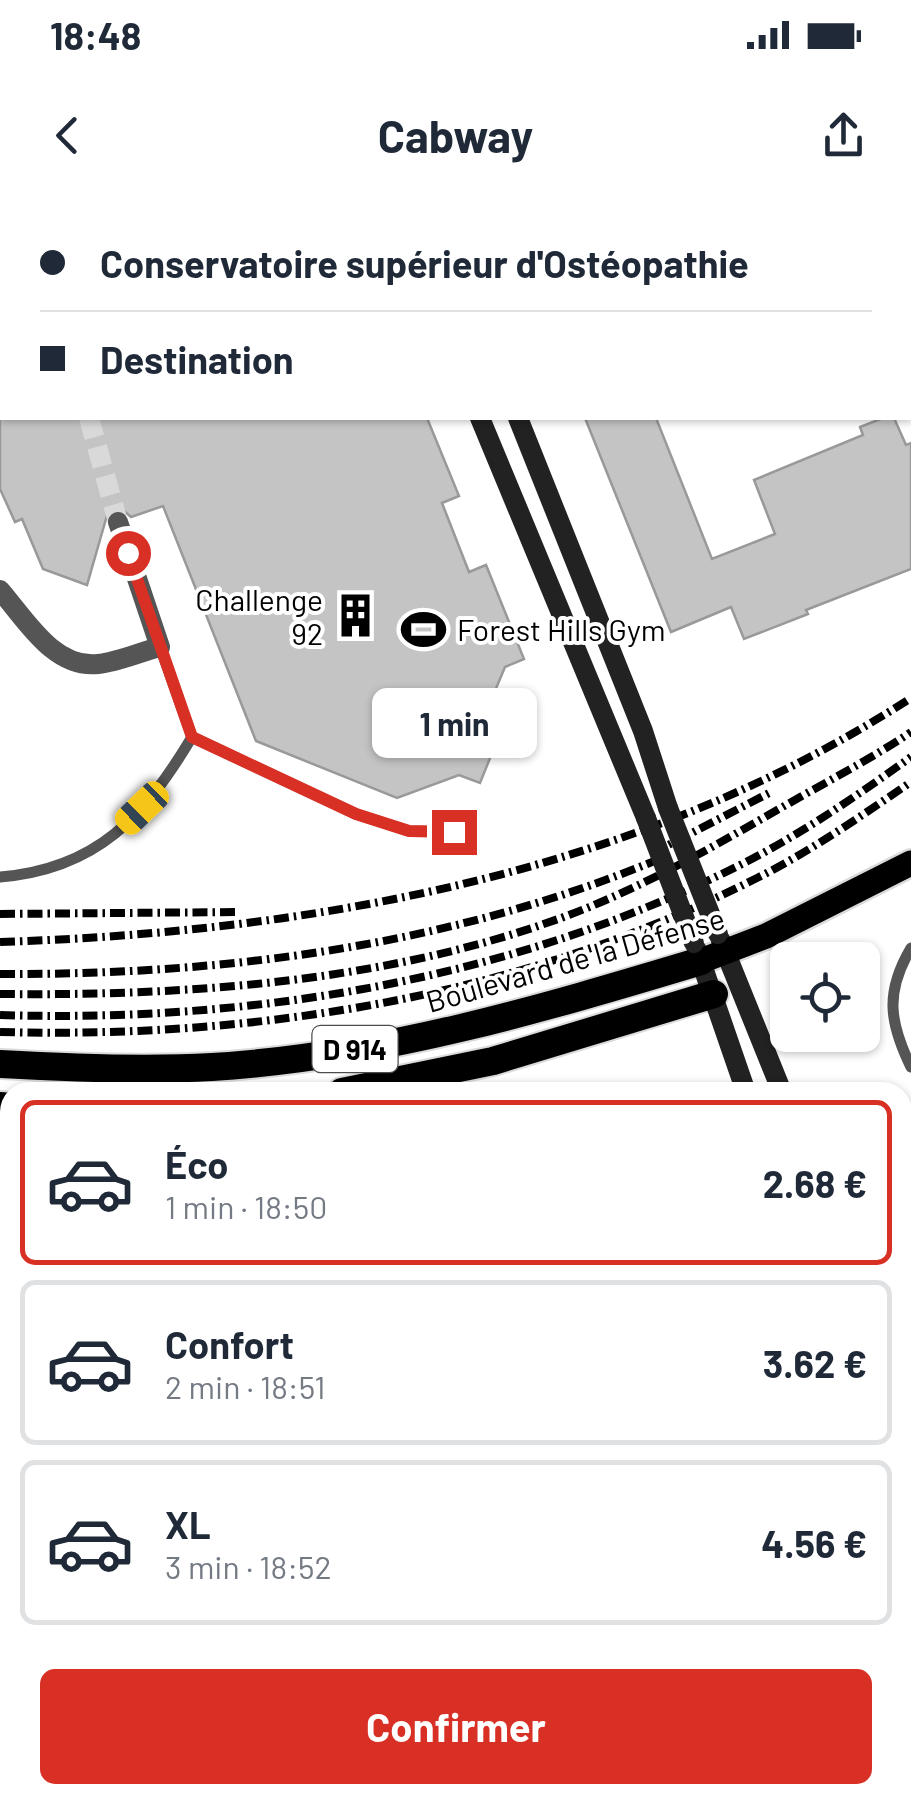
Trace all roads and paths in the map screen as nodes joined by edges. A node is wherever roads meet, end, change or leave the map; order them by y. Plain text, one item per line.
1 (481, 420) edge
2 (519, 420) edge
3 (118, 522) tunnel mouth
4 (0, 590) edge
5 (160, 647) junction
6 (192, 737) junction
7 (454, 832) dead end
8 (911, 863) edge
9 (0, 878) edge
10 (710, 948) junction
11 (911, 948) edge
12 (714, 994) junction
13 (0, 1064) edge
14 (911, 1067) edge
15 (389, 1082) edge
16 (743, 1082) edge
17 (777, 1082) edge

1 - 10 main road, bridge
2 - 10 main road, bridge
3 - 5 street
4 - 5 street
5 - 6 lane
6 - 7 lane
6 - 9 lane
8 - 10 main road, Boulevard de la Défense / D 914
10 - 12 main road
10 - 13 highway, Boulevard de la Défense / D 914
10 - 17 main road
11 - 14 lane
12 - 15 highway, D 914
12 - 16 main road

